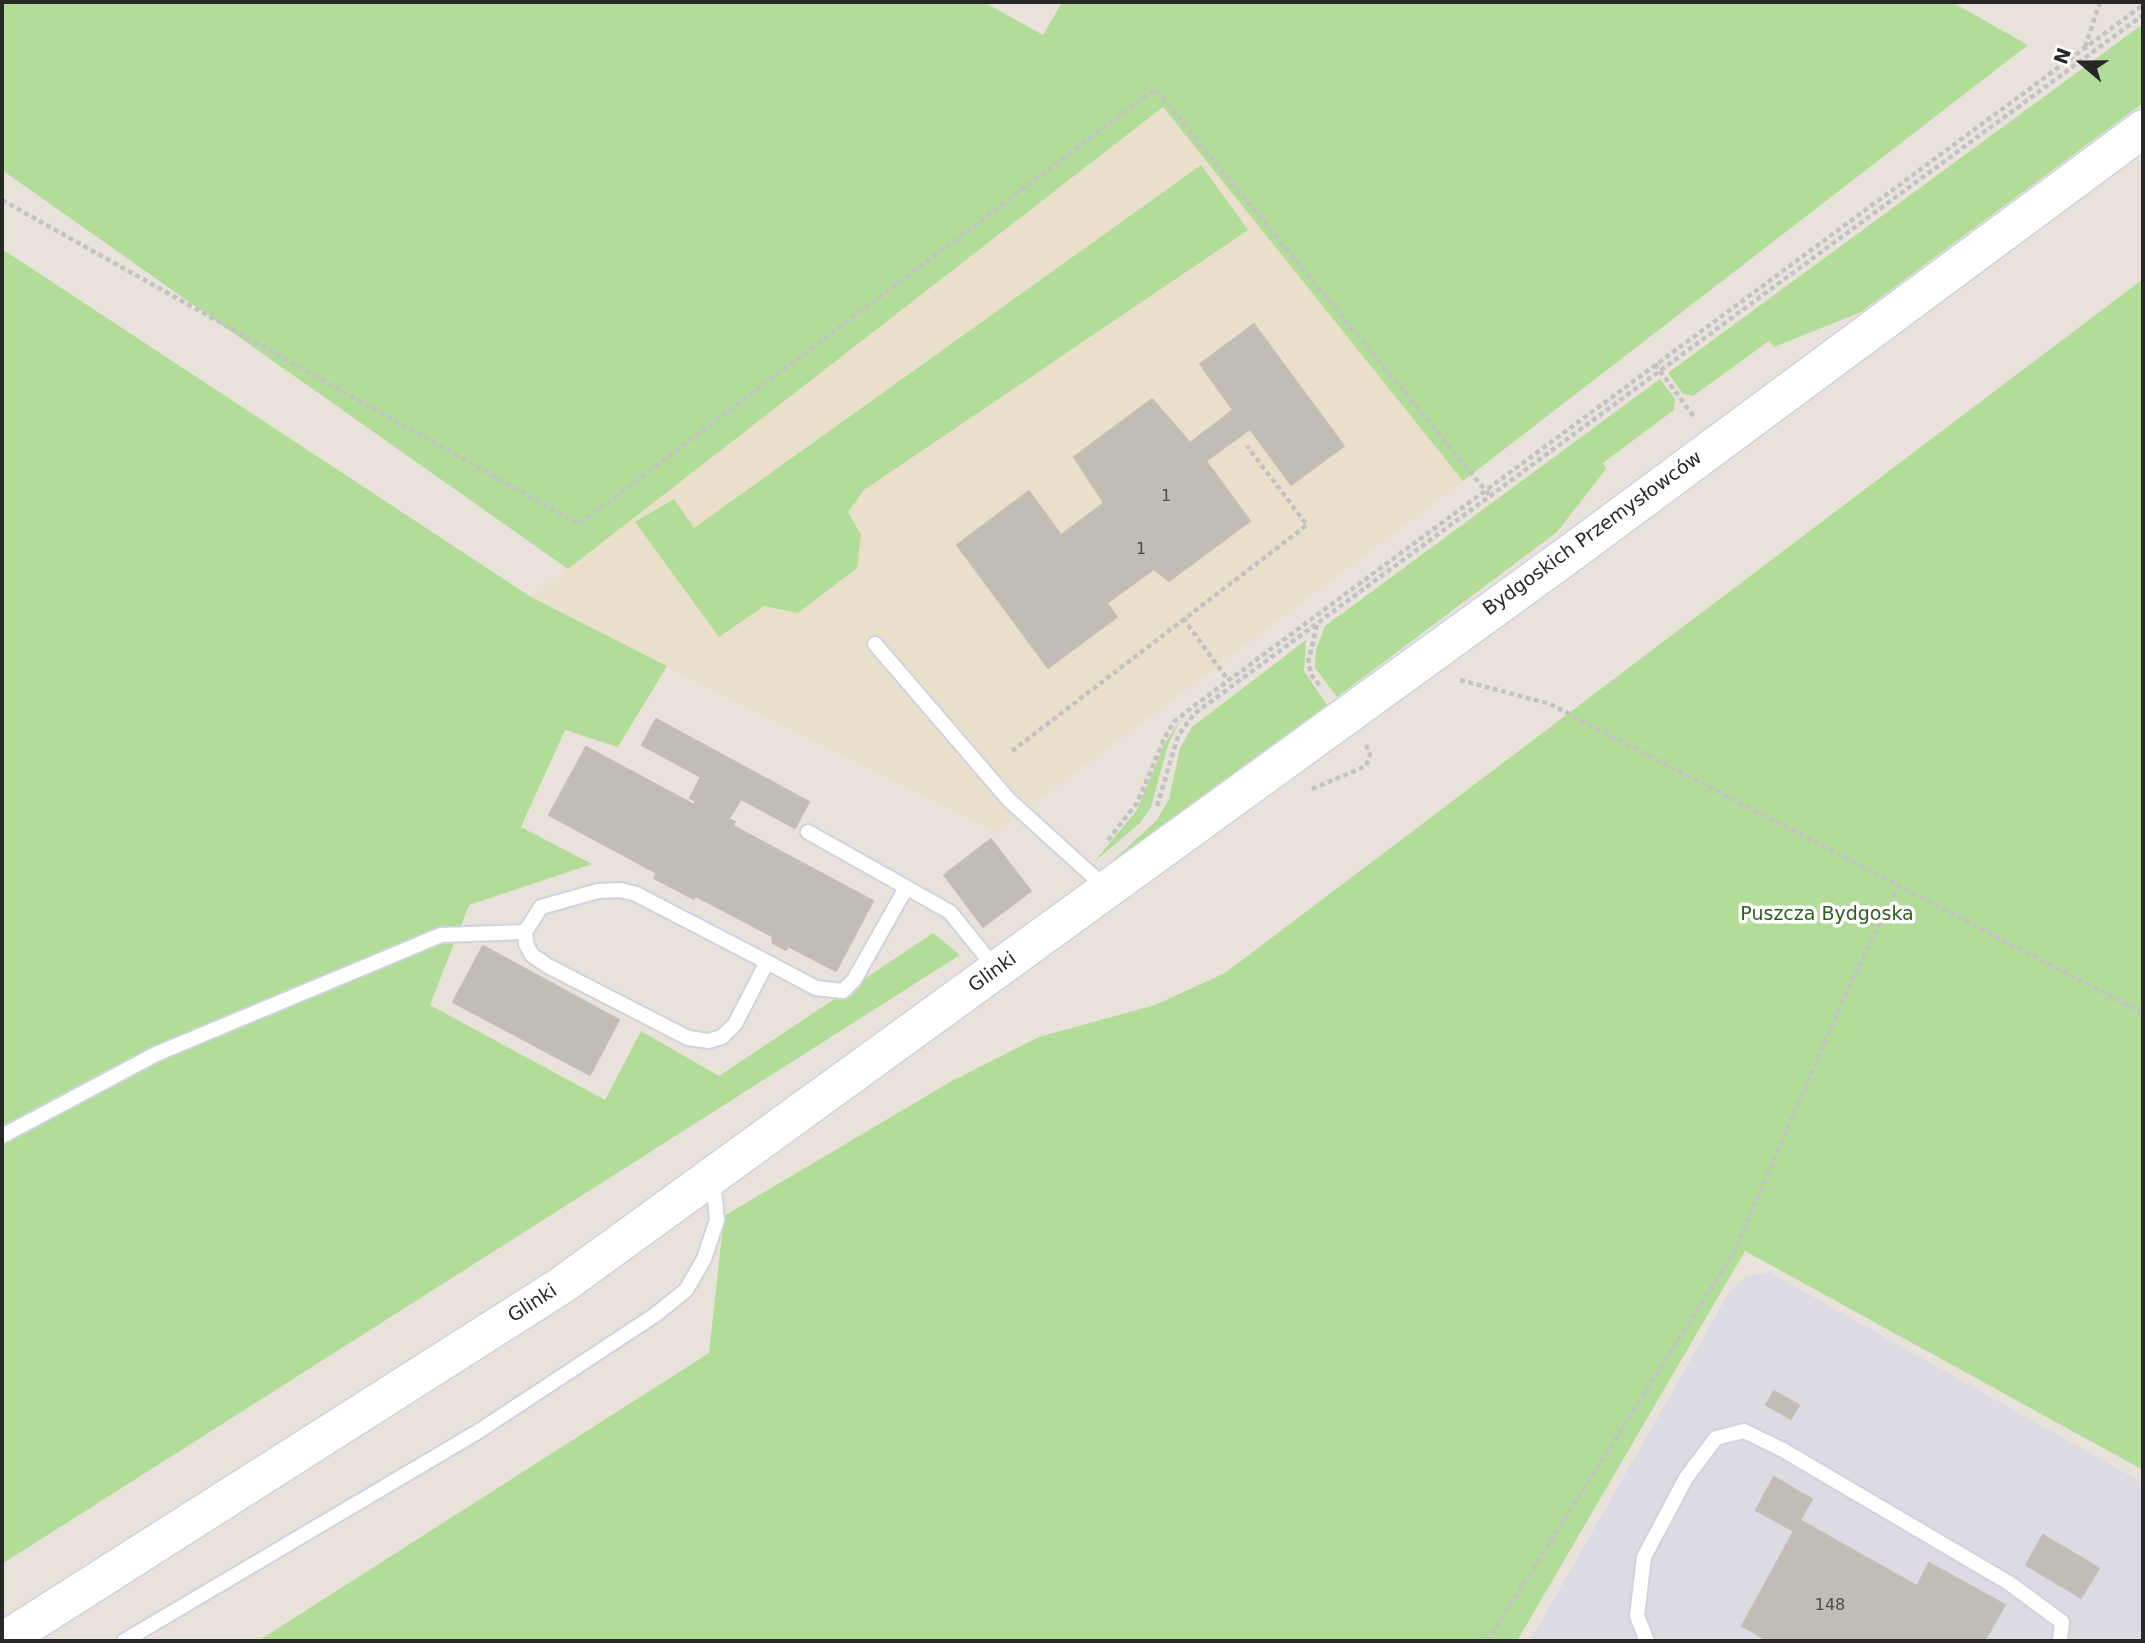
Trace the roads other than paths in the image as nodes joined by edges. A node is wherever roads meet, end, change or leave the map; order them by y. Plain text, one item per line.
1 (2143, 129) edge
2 (875, 644) dead end
3 (808, 832) dead end
4 (1096, 879) junction
5 (906, 888) junction
6 (525, 932) junction
7 (1042, 936) joint
8 (767, 962) junction
9 (996, 970) junction
10 (2, 1136) edge
11 (713, 1177) junction
12 (3, 1641) edge
13 (124, 1641) edge
14 (1647, 1641) edge
15 (2060, 1641) edge

1 - 4 street, Bydgoskich Przemysłowców
2 - 4 lane
3 - 5 lane
4 - 7 street, Bydgoskich Przemysłowców
5 - 8 lane
5 - 9 lane
6 - 8 lane
6 - 8 lane
6 - 10 lane
7 - 9 street, Glinki
9 - 11 street, Glinki
11 - 12 street, Glinki
11 - 13 lane
14 - 15 lane

